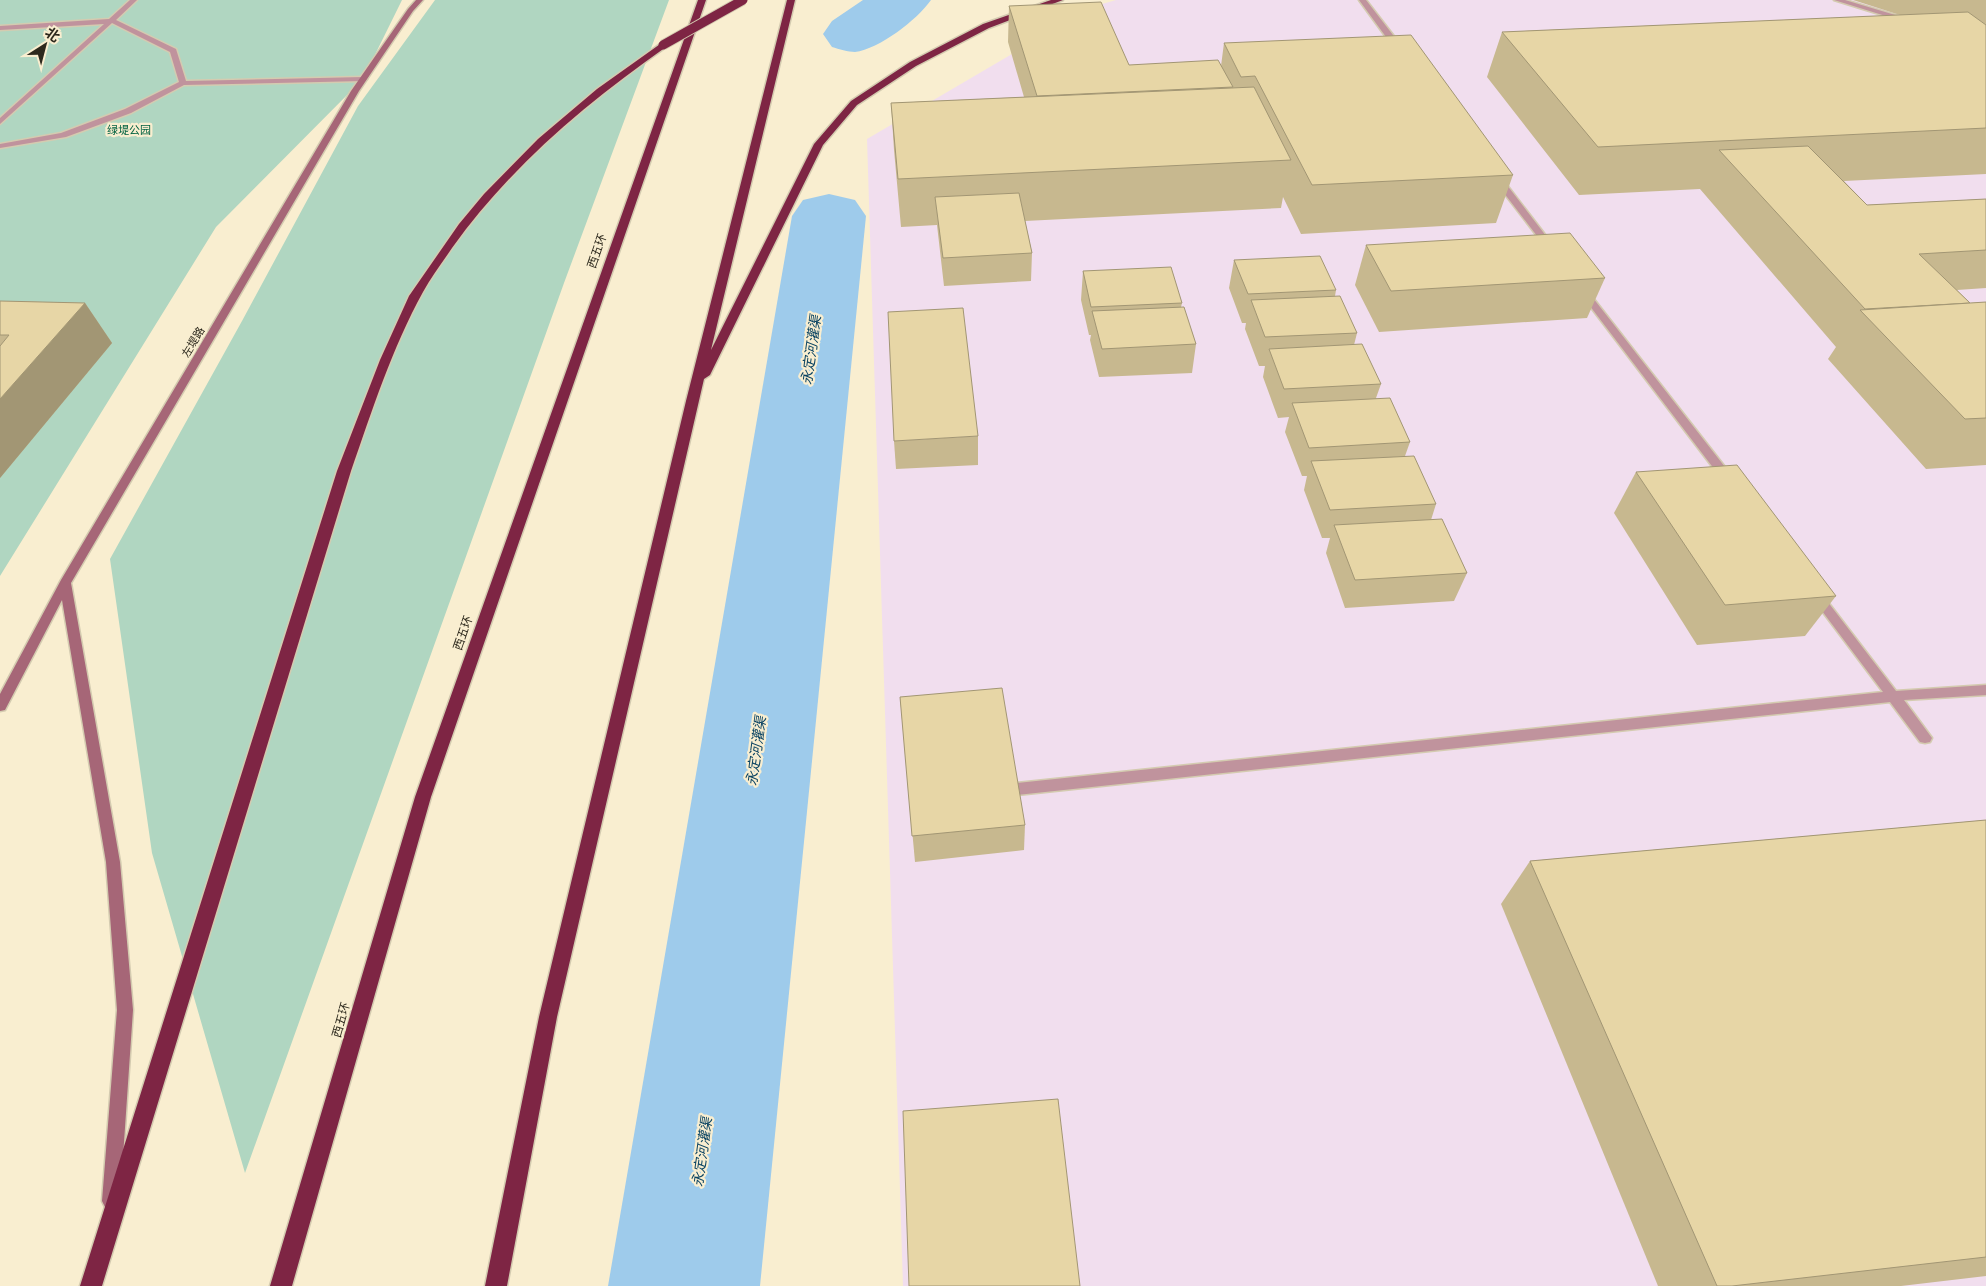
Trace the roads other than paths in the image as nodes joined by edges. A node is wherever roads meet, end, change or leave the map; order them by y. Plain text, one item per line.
1 (134, 0) edge
2 (420, 0) edge
3 (702, 0) edge
4 (743, 0) edge
5 (791, 0) edge
6 (1060, 0) edge
7 (1362, 0) edge
8 (1837, 0) edge
9 (113, 21) junction
10 (1912, 21) edge
11 (0, 28) edge
12 (1408, 61) edge
13 (363, 79) junction
14 (183, 83) junction
15 (0, 122) edge
16 (0, 146) edge
17 (1490, 170) edge
18 (1557, 256) edge
19 (1575, 280) edge
20 (692, 401) junction
21 (1732, 484) edge
22 (65, 583) junction
23 (1810, 586) edge
24 (1986, 690) edge
25 (1894, 696) junction
26 (0, 706) edge
27 (1926, 738) dead end
28 (1017, 789) edge
29 (109, 1227) junction
30 (91, 1286) edge
31 (281, 1286) edge
32 (496, 1286) edge

1 - 9 street
2 - 13 main road, 左堤路
3 - 31 highway, 西五环
4 - 29 highway, bridge
5 - 20 highway
6 - 20 highway
7 - 12 street
8 - 10 street
9 - 11 street
9 - 14 street
9 - 15 street
13 - 14 street
13 - 22 main road, 左堤路
14 - 16 street
17 - 18 street
19 - 21 street
20 - 32 highway
22 - 26 main road, 左堤路
22 - 29 main road
23 - 25 street
24 - 25 street
25 - 27 street
25 - 28 street
29 - 30 highway

